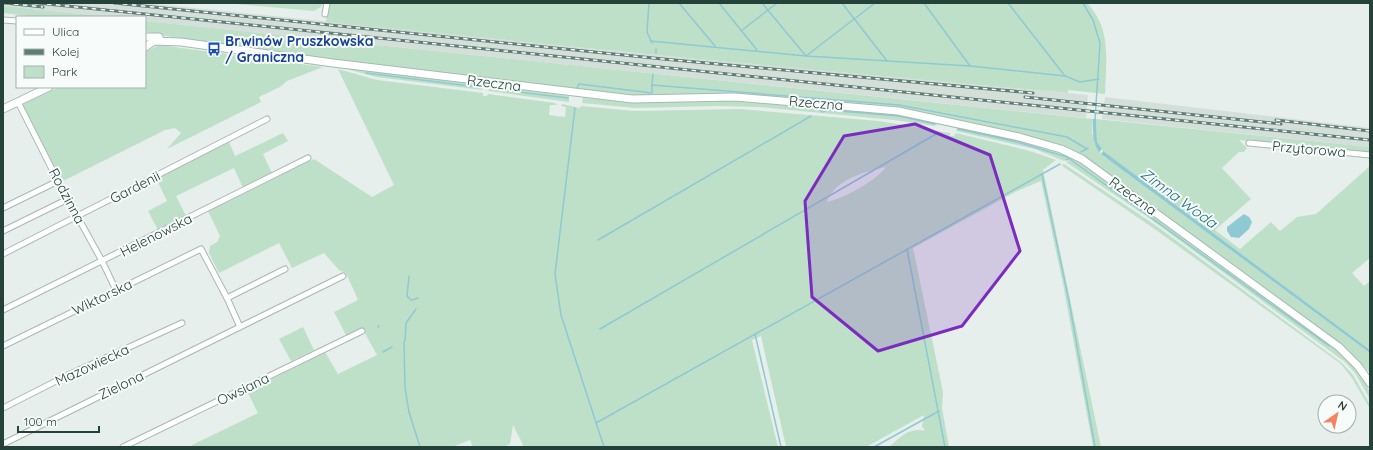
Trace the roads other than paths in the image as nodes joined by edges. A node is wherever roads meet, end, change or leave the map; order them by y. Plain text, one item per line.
1 (327, 3) edge
2 (325, 14) dead end
3 (3, 20) edge
4 (16, 21) edge
5 (146, 41) edge
6 (47, 88) edge
7 (18, 102) junction
8 (3, 109) edge
9 (268, 119) dead end
10 (1249, 144) dead end
11 (1370, 155) edge
12 (308, 158) dead end
13 (58, 181) junction
14 (68, 199) junction
15 (3, 208) edge
16 (77, 216) junction
17 (3, 231) edge
18 (3, 254) edge
19 (102, 261) junction
20 (285, 269) dead end
21 (343, 276) dead end
22 (116, 290) junction
23 (227, 298) junction
24 (3, 310) edge
25 (182, 323) dead end
26 (240, 327) junction
27 (362, 331) dead end
28 (3, 346) edge
29 (1370, 383) edge
30 (3, 408) edge
31 (3, 444) edge
32 (123, 447) edge

1 - 2 street
3 - 4 street
5 - 29 street, Rzeczna
6 - 7 street
7 - 8 street
7 - 13 street, Rodzinna
9 - 16 street, Gardenii
10 - 11 street, Przytorowa
12 - 19 street, Helenowska
13 - 14 street, Rodzinna
13 - 15 street
14 - 16 street, Rodzinna
14 - 17 street
16 - 18 street, Gardenii
16 - 19 street, Rodzinna
19 - 22 street, Rodzinna
19 - 24 street, Helenowska
20 - 23 street
21 - 26 street, Zielona
22 - 23 street, Wiktorska
22 - 28 street, Wiktorska
23 - 26 street
25 - 30 street, Mazowiecka
26 - 31 street, Zielona
27 - 32 street, Owsiana

